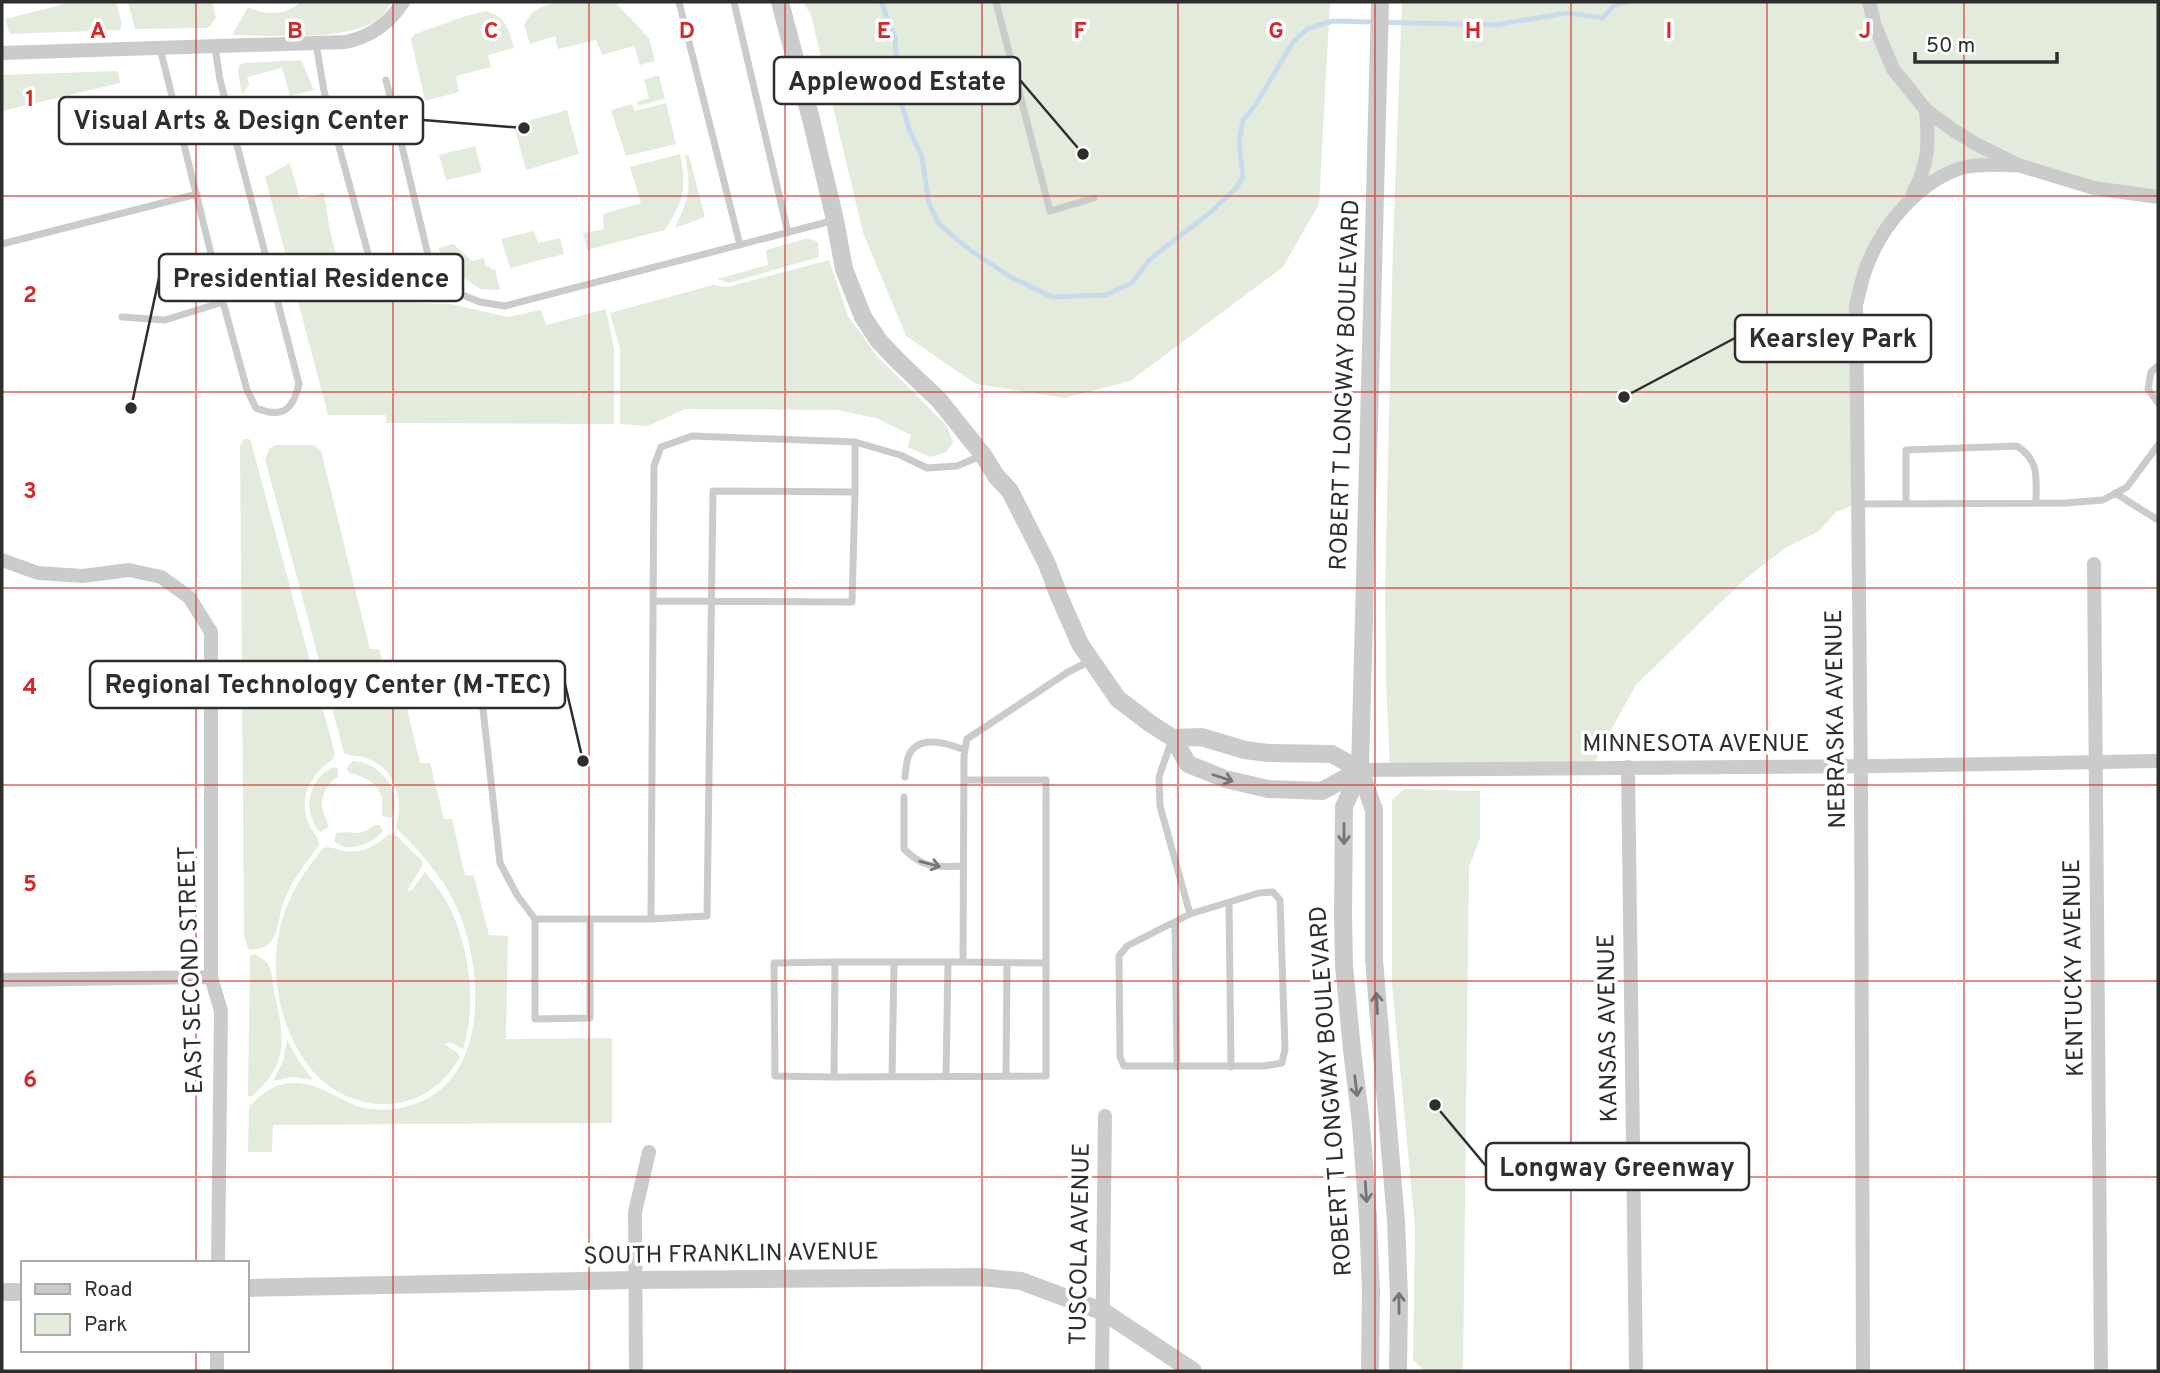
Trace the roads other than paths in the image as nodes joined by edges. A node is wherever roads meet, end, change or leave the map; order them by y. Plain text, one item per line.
1 (403, 2) edge
2 (679, 2) edge
3 (734, 2) edge
4 (780, 2) edge
5 (996, 2) edge
6 (1869, 2) edge
7 (1380, 7) edge
8 (316, 44) junction
9 (215, 47) junction
10 (160, 48) junction
11 (2, 54) edge
12 (386, 80) dead end
13 (1926, 110) junction
14 (2018, 165) junction
15 (197, 194) junction
16 (2158, 197) edge
17 (1094, 198) dead end
18 (1908, 203) junction
19 (835, 220) junction
20 (788, 233) junction
21 (2, 244) edge
22 (740, 245) junction
23 (435, 284) junction
24 (223, 302) junction
25 (122, 317) dead end
26 (2158, 366) edge
27 (2158, 403) edge
28 (855, 443) junction
29 (2158, 445) edge
30 (984, 455) junction
31 (855, 492) junction
32 (2115, 493) junction
33 (2036, 503) junction
34 (1858, 504) junction
35 (1906, 504) junction
36 (2158, 520) edge
37 (2, 560) edge
38 (2094, 564) dead end
39 (711, 600) junction
40 (653, 601) junction
41 (1091, 661) junction
42 (483, 709) dead end
43 (1173, 738) junction
44 (965, 750) junction
45 (2158, 761) edge
46 (2095, 762) junction
47 (1861, 766) junction
48 (1629, 767) junction
49 (1360, 770) junction
50 (905, 777) dead end
51 (964, 780) junction
52 (904, 797) dead end
53 (963, 866) junction
54 (1229, 902) junction
55 (1190, 914) junction
56 (535, 919) junction
57 (590, 919) junction
58 (651, 919) junction
59 (1175, 922) junction
60 (835, 962) junction
61 (894, 962) junction
62 (948, 962) junction
63 (963, 962) junction
64 (1007, 962) junction
65 (1046, 963) junction
66 (211, 977) junction
67 (2, 980) edge
68 (1177, 1067) junction
69 (1231, 1067) junction
70 (947, 1076) junction
71 (1006, 1076) junction
72 (834, 1077) junction
73 (892, 1077) junction
74 (1105, 1116) dead end
75 (649, 1152) dead end
76 (218, 1261) edge
77 (634, 1280) junction
78 (248, 1289) edge
79 (2, 1292) edge
80 (21, 1292) edge
81 (1104, 1312) junction
82 (217, 1352) edge
83 (217, 1371) edge
84 (636, 1371) edge
85 (1102, 1371) edge
86 (1193, 1371) edge
87 (1370, 1371) edge
88 (1398, 1371) edge
89 (1636, 1371) edge
90 (1863, 1371) edge
91 (2101, 1371) edge

1 - 8 street
2 - 22 lane
3 - 20 lane
4 - 19 street
5 - 17 lane
6 - 13 street
7 - 49 street, ROBERT T LONGWAY BOULEVARD
8 - 9 street
8 - 23 lane
9 - 10 street
9 - 24 lane
10 - 11 street
10 - 15 lane
12 - 23 lane
13 - 14 street
13 - 18 street
14 - 16 street
14 - 18 street, NEBRASKA AVENUE
15 - 21 lane
15 - 24 lane
18 - 34 street, NEBRASKA AVENUE
19 - 20 lane
19 - 30 street
20 - 22 lane
22 - 23 lane
24 - 25 lane
26 - 27 lane
28 - 30 lane
28 - 31 lane
28 - 40 lane
29 - 32 lane
30 - 41 street
31 - 39 lane
31 - 39 lane
32 - 33 lane
32 - 36 lane
33 - 35 lane
33 - 35 lane
34 - 35 lane
34 - 47 street, NEBRASKA AVENUE
37 - 66 street, EAST SECOND STREET
38 - 46 street, KENTUCKY AVENUE
39 - 40 lane
39 - 58 lane
40 - 58 lane
41 - 43 street
41 - 44 lane
42 - 56 lane
43 - 49 street
43 -> 49 street
43 - 55 lane
44 - 50 lane
44 - 51 lane
45 - 46 street, MINNESOTA AVENUE
46 - 47 street, MINNESOTA AVENUE
46 - 91 street, KENTUCKY AVENUE
47 - 48 street, MINNESOTA AVENUE
47 - 90 street, NEBRASKA AVENUE
48 - 49 street, MINNESOTA AVENUE
48 - 89 street, KANSAS AVENUE
49 -> 87 street, ROBERT T LONGWAY BOULEVARD
88 -> 49 street, ROBERT T LONGWAY BOULEVARD
51 - 53 lane
51 - 65 lane
52 -> 53 lane
53 - 63 lane
54 - 55 lane
54 - 69 lane
54 - 69 lane
55 - 59 lane
56 - 57 lane
56 - 57 lane
57 - 58 lane
59 - 68 lane
59 - 68 lane
60 - 61 lane
60 - 72 lane
60 - 72 lane
61 - 62 lane
61 - 73 lane
62 - 63 lane
62 - 70 lane
63 - 64 lane
64 - 65 lane
64 - 71 lane
65 - 71 lane
66 - 67 street
66 - 76 street, EAST SECOND STREET
68 - 69 lane
70 - 71 lane
70 - 73 lane
72 - 73 lane
74 - 81 street, TUSCOLA AVENUE
75 - 77 street
77 - 78 street, SOUTH FRANKLIN AVENUE
77 - 81 street, SOUTH FRANKLIN AVENUE
77 - 84 street
79 - 80 street
81 - 85 street, TUSCOLA AVENUE
81 - 86 street, SOUTH FRANKLIN AVENUE
82 - 83 street

